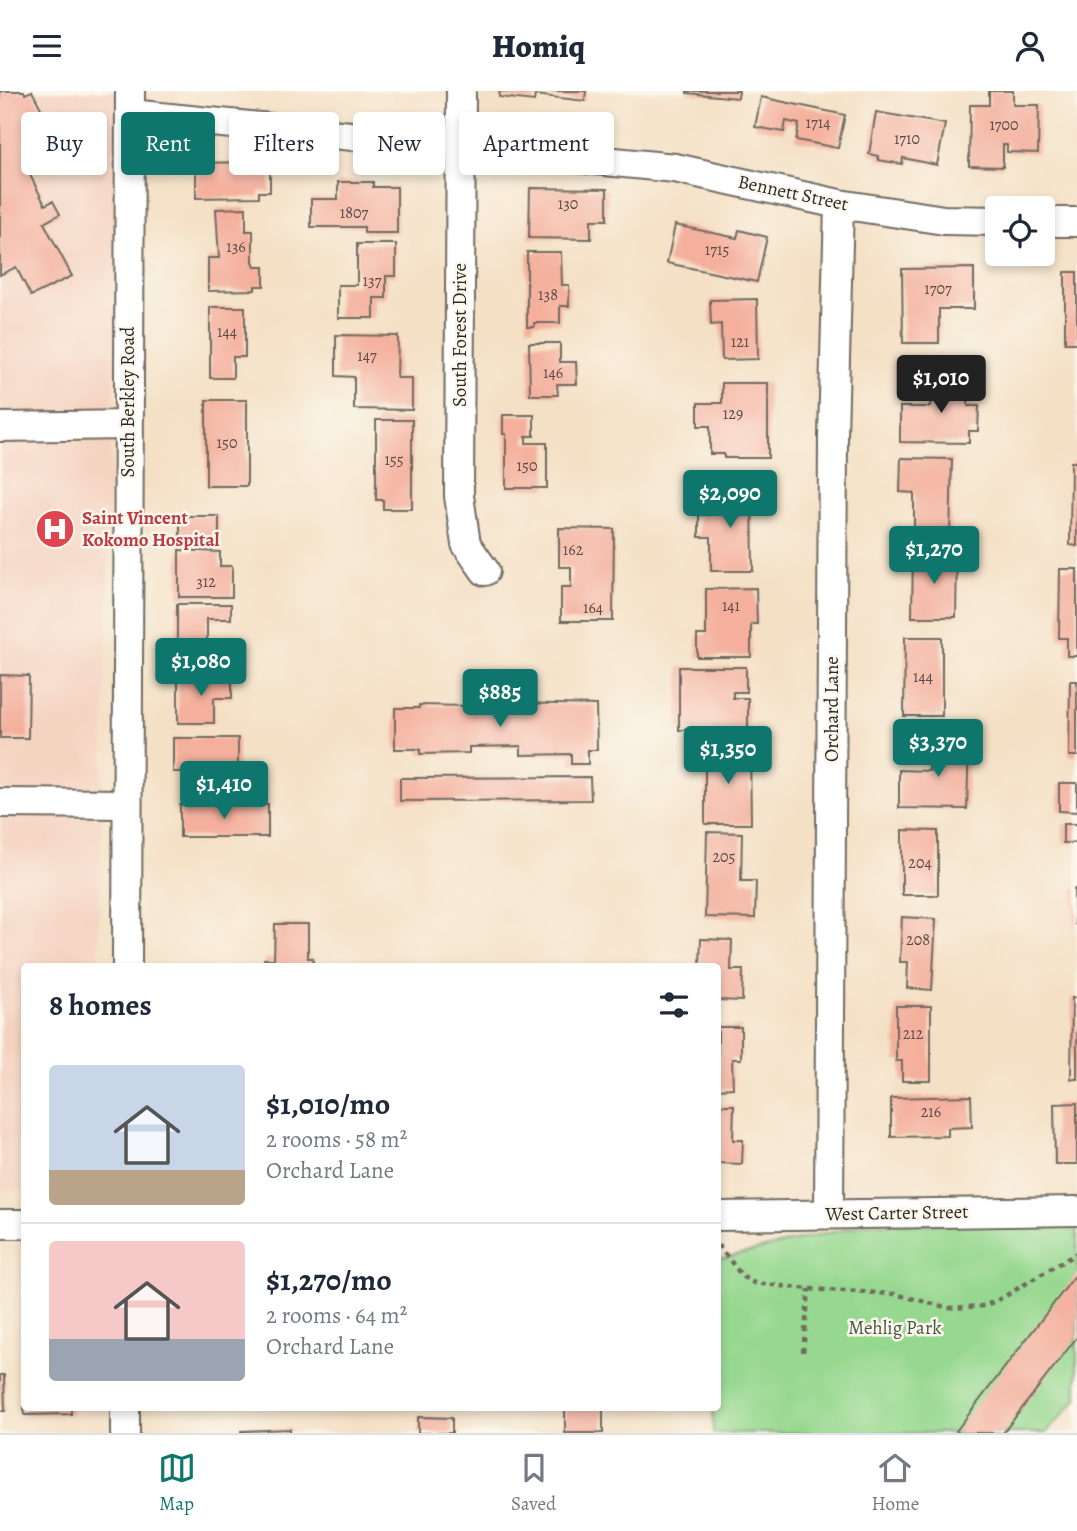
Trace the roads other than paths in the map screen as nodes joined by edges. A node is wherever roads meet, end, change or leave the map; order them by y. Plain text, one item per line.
1 (461, 91) edge
2 (130, 102) edge
3 (461, 112) edge
4 (459, 146) edge
5 (614, 162) edge
6 (461, 175) edge
7 (839, 204) junction
8 (985, 221) edge
9 (1055, 222) edge
10 (1077, 222) edge
11 (128, 425) junction
12 (0, 427) edge
13 (485, 571) dead end
14 (0, 803) edge
15 (127, 804) junction
16 (127, 963) edge
17 (1077, 1211) edge
18 (829, 1214) junction
19 (721, 1216) edge
20 (0, 1224) edge
21 (21, 1224) edge
22 (125, 1411) edge
23 (125, 1433) edge

1 - 3 street, South Forest Drive
2 - 4 street, Bennett Street
2 - 11 street, South Berkley Road
5 - 7 street, Bennett Street
6 - 13 street, South Forest Drive
7 - 8 street, Bennett Street
7 - 18 street, Orchard Lane
9 - 10 street
11 - 12 street
11 - 15 street, South Berkley Road
14 - 15 street
15 - 16 street, South Berkley Road
17 - 18 street, West Carter Street
18 - 19 street, West Carter Street
20 - 21 street
22 - 23 street

